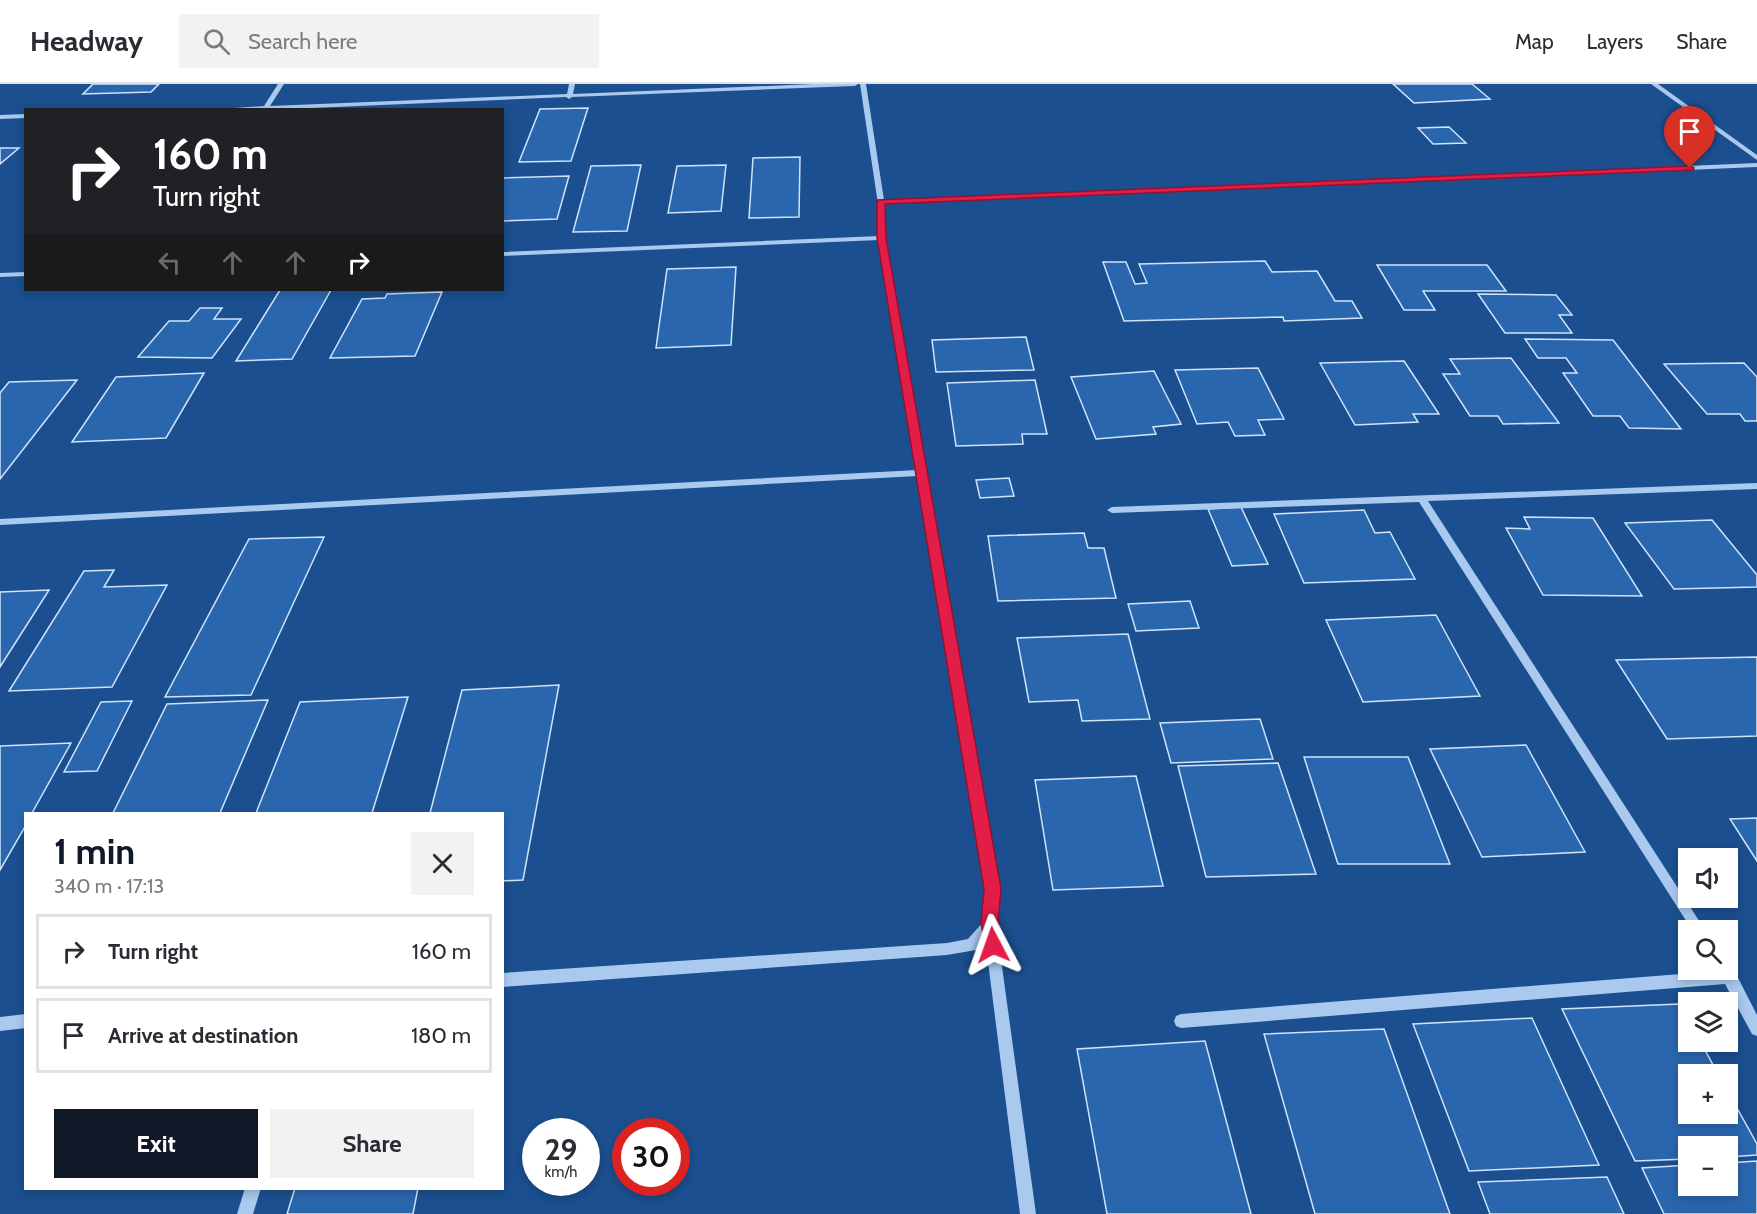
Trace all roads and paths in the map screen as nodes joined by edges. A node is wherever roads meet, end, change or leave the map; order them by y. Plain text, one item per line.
1 (281, 84) edge
2 (572, 84) edge
3 (855, 84) edge
4 (863, 84) edge
5 (1654, 84) edge
6 (569, 97) junction
7 (266, 107) junction
8 (247, 108) edge
9 (24, 116) edge
10 (0, 117) edge
11 (1757, 158) edge
12 (1757, 165) edge
13 (880, 202) junction
14 (882, 238) junction
15 (504, 254) edge
16 (24, 273) edge
17 (0, 274) edge
18 (920, 473) junction
19 (1757, 486) edge
20 (1422, 499) junction
21 (1112, 510) dead end
22 (0, 522) edge
23 (1693, 920) edge
24 (990, 923) junction
25 (1678, 977) edge
26 (504, 980) edge
27 (1731, 980) edge
28 (24, 1021) edge
29 (1181, 1021) dead end
30 (0, 1024) edge
31 (1757, 1029) edge
32 (252, 1190) edge
33 (245, 1214) edge
34 (1028, 1214) edge

1 - 7 street
2 - 6 street
3 - 6 street
4 - 13 street
5 - 11 street
6 - 7 street
7 - 8 street
9 - 10 street
12 - 13 street
13 - 14 street
14 - 15 street
14 - 18 street
16 - 17 street
18 - 22 street
18 - 24 street
19 - 20 street
20 - 21 street
20 - 23 street
24 - 26 street
24 - 34 street
25 - 29 street
27 - 31 street
28 - 30 street
32 - 33 street

